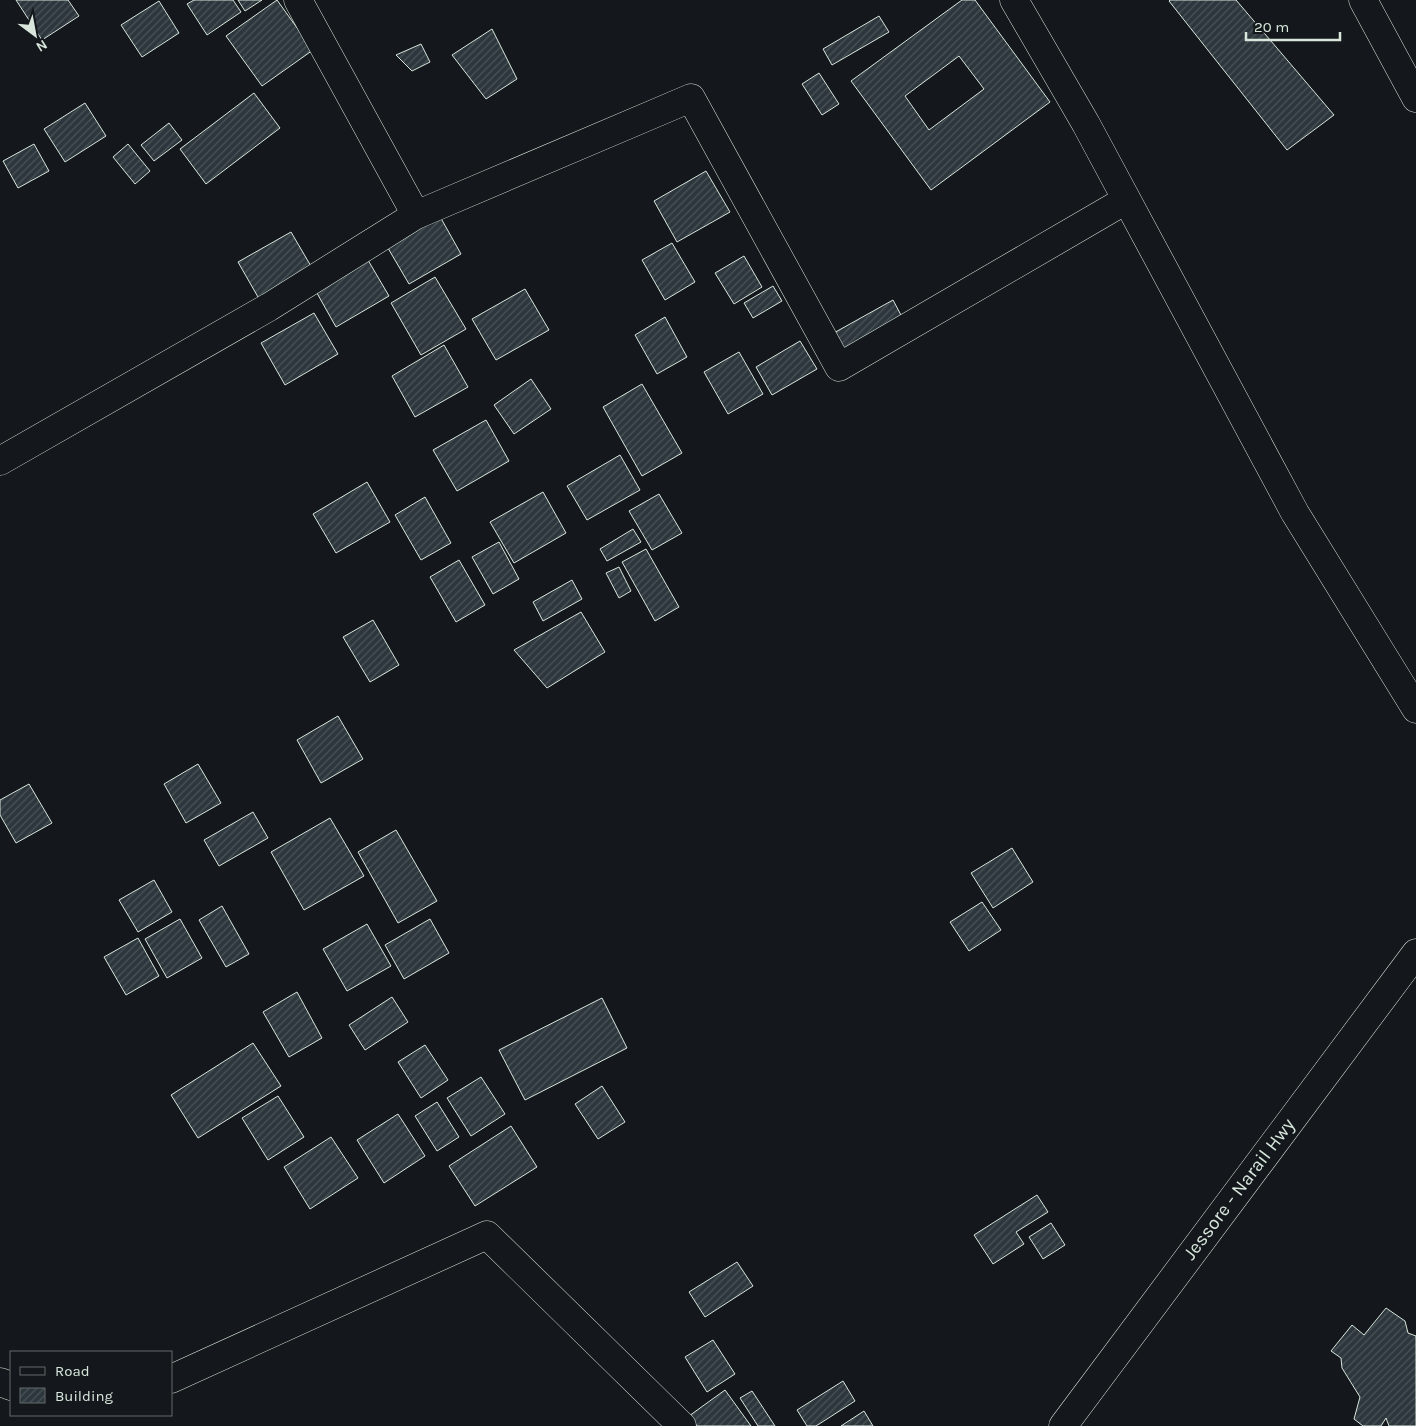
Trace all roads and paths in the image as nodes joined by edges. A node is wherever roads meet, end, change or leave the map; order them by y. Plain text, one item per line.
1 (298, 0) edge
2 (1014, 0) edge
3 (1363, 0) edge
4 (1416, 98) edge
5 (1126, 200) junction
6 (416, 215) junction
7 (0, 461) edge
8 (1416, 709) edge
9 (1416, 953) edge
10 (172, 1379) edge
11 (682, 1426) edge
12 (1063, 1426) edge

1 - 6 main road
2 - 5 main road
3 - 4 main road
5 - 6 main road
5 - 8 main road
6 - 7 main road
9 - 12 main road, Jessore - Narail Hwy
10 - 11 main road

